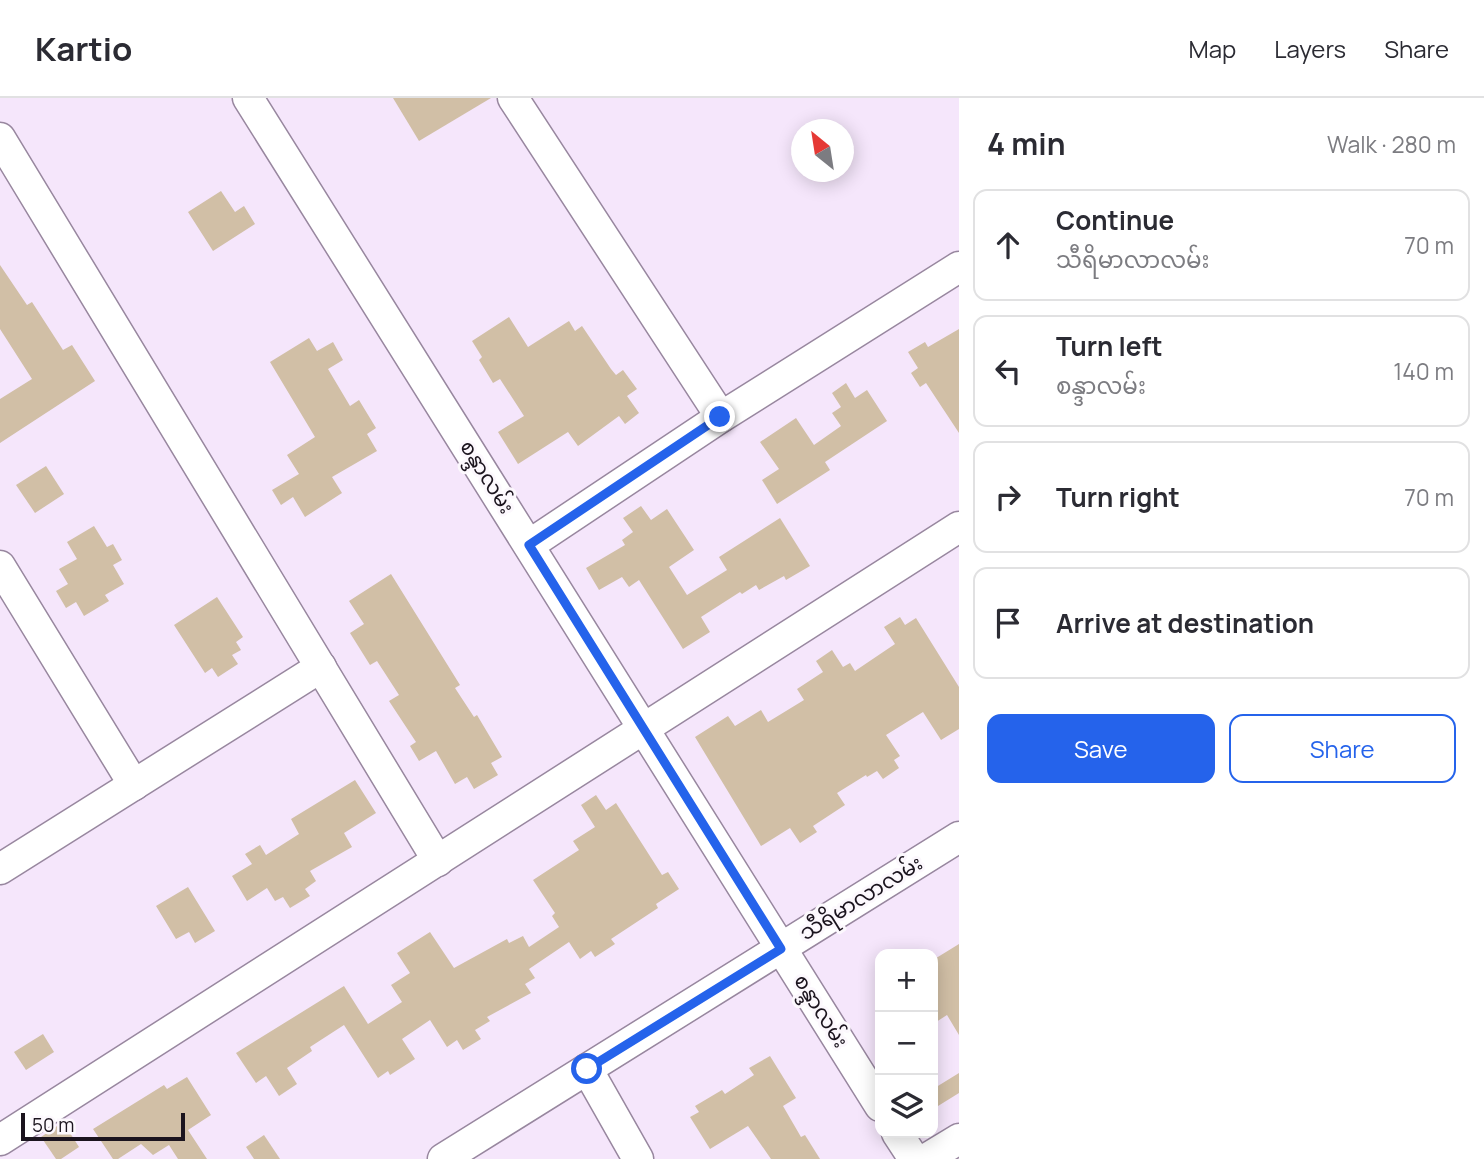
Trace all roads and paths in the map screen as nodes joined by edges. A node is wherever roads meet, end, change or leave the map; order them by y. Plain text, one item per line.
1 (248, 98) edge
2 (513, 98) edge
3 (3, 151) edge
4 (959, 267) edge
5 (720, 417) junction
6 (959, 527) edge
7 (529, 545) junction
8 (0, 566) edge
9 (321, 667) junction
10 (646, 729) junction
11 (134, 785) junction
12 (959, 837) edge
13 (438, 861) junction
14 (0, 869) edge
15 (781, 949) junction
16 (587, 1069) junction
17 (875, 1098) edge
18 (900, 1138) edge
19 (959, 1139) edge
20 (0, 1140) edge
21 (443, 1159) edge
22 (638, 1159) edge
23 (914, 1159) edge
24 (926, 1159) edge

1 - 7 street, စန္ဒာလမ်း
2 - 5 street
3 - 9 street
4 - 5 street
5 - 7 street
6 - 10 street
7 - 10 street, စန္ဒာလမ်း
8 - 11 street
9 - 11 street
9 - 13 street
10 - 13 street
10 - 15 street, စန္ဒာလမ်း
11 - 14 street
12 - 15 street, သီရိမာလာလမ်း
13 - 20 street
15 - 16 street, သီရိမာလာလမ်း
15 - 17 street, စန္ဒာလမ်း
16 - 21 street, သီရိမာလာလမ်း
16 - 22 street
18 - 23 street
19 - 24 street

